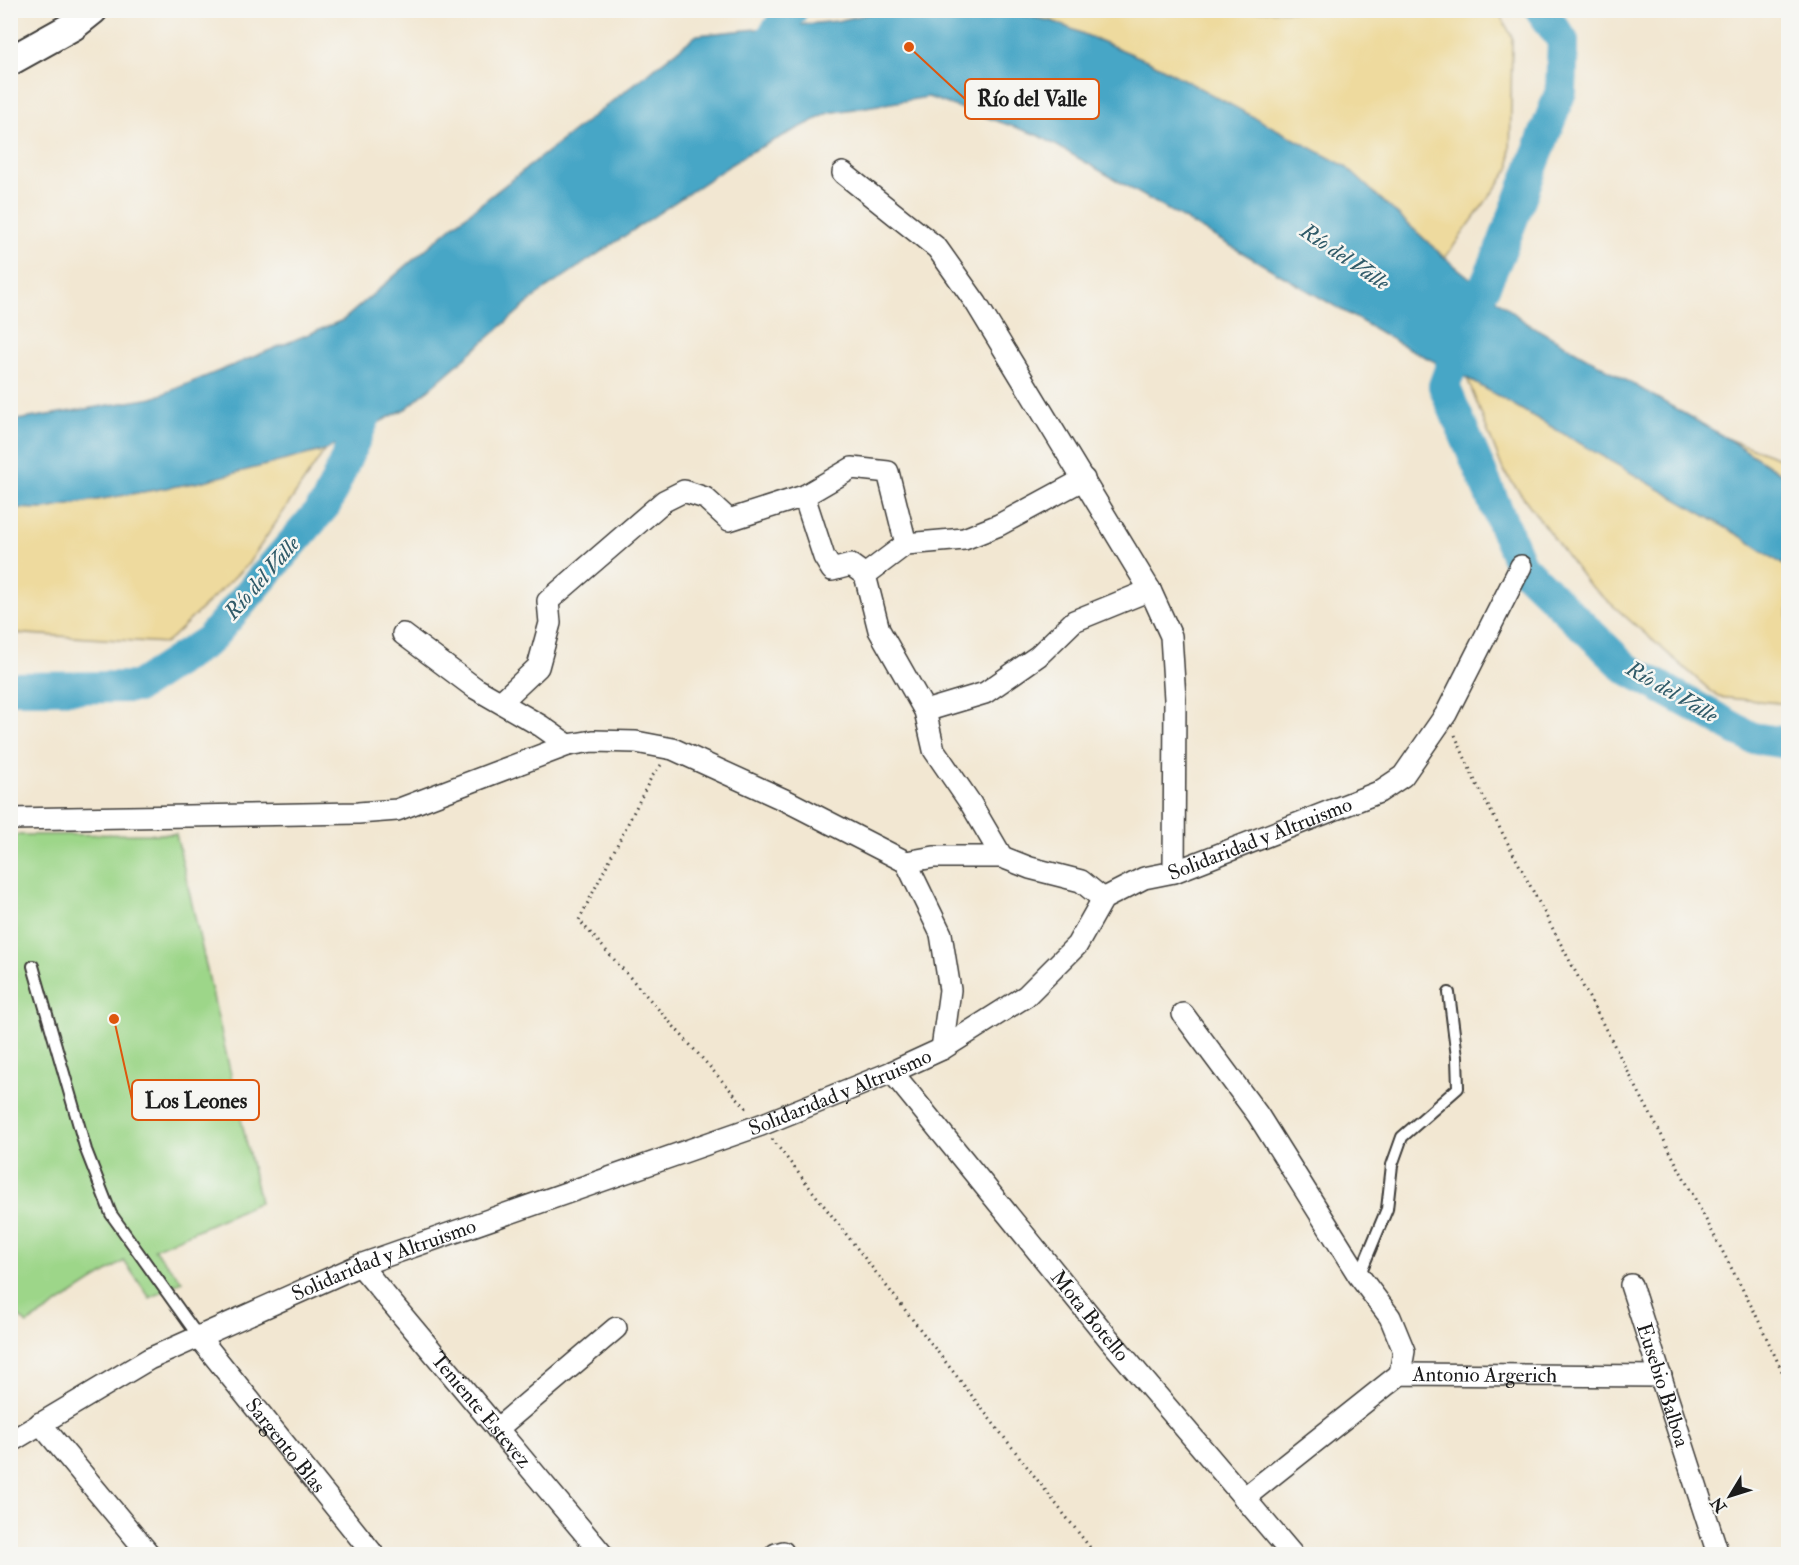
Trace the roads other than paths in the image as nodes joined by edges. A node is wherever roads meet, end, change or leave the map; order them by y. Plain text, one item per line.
1 (116, 10) edge
2 (83, 18) edge
3 (10, 61) edge
4 (843, 173) dead end
5 (1084, 478) junction
6 (804, 496) junction
7 (906, 544) junction
8 (1521, 566) dead end
9 (865, 575) junction
10 (1150, 590) junction
11 (403, 634) dead end
12 (501, 702) junction
13 (925, 711) junction
14 (568, 745) junction
15 (10, 819) edge
16 (1002, 856) junction
17 (906, 862) junction
18 (1174, 872) junction
19 (1103, 898) junction
20 (33, 966) dead end
21 (1449, 993) dead end
22 (1183, 1014) dead end
23 (942, 1048) junction
24 (892, 1072) junction
25 (360, 1265) junction
26 (1359, 1276) junction
27 (1631, 1285) dead end
28 (616, 1328) dead end
29 (198, 1336) junction
30 (1400, 1374) junction
31 (1661, 1376) junction
32 (40, 1423) junction
33 (497, 1429) junction
34 (10, 1442) edge
35 (1244, 1498) junction
36 (149, 1554) edge
37 (373, 1554) edge
38 (602, 1554) edge
39 (1292, 1554) edge
40 (1719, 1554) edge

1 - 2 main road
2 - 3 main road
4 - 5 street
5 - 7 street
5 - 10 street
6 - 7 street
6 - 9 street
6 - 12 street
7 - 9 street
8 - 18 street, Solidaridad y Altruismo
9 - 13 street
10 - 13 street
10 - 18 street
11 - 12 street
12 - 14 street
13 - 16 street
14 - 15 street
14 - 17 street
16 - 17 street
16 - 19 street
17 - 23 street
18 - 19 street, Solidaridad y Altruismo
19 - 23 street, Solidaridad y Altruismo
20 - 29 lane
21 - 26 lane
22 - 26 street
23 - 24 street, Solidaridad y Altruismo
24 - 25 street, Solidaridad y Altruismo
24 - 35 street, Mota Botello
25 - 29 street, Solidaridad y Altruismo
25 - 33 street, Teniente Estevez
26 - 30 street
27 - 31 street, Eusebio Balboa
28 - 33 street
29 - 32 street, Solidaridad y Altruismo
29 - 37 street, Sargento Blas
30 - 31 street, Antonio Argerich
30 - 35 street, Antonio Argerich
31 - 40 street, Eusebio Balboa
32 - 34 street, Solidaridad y Altruismo
32 - 36 street
33 - 38 street, Teniente Estevez
35 - 39 street, Mota Botello

